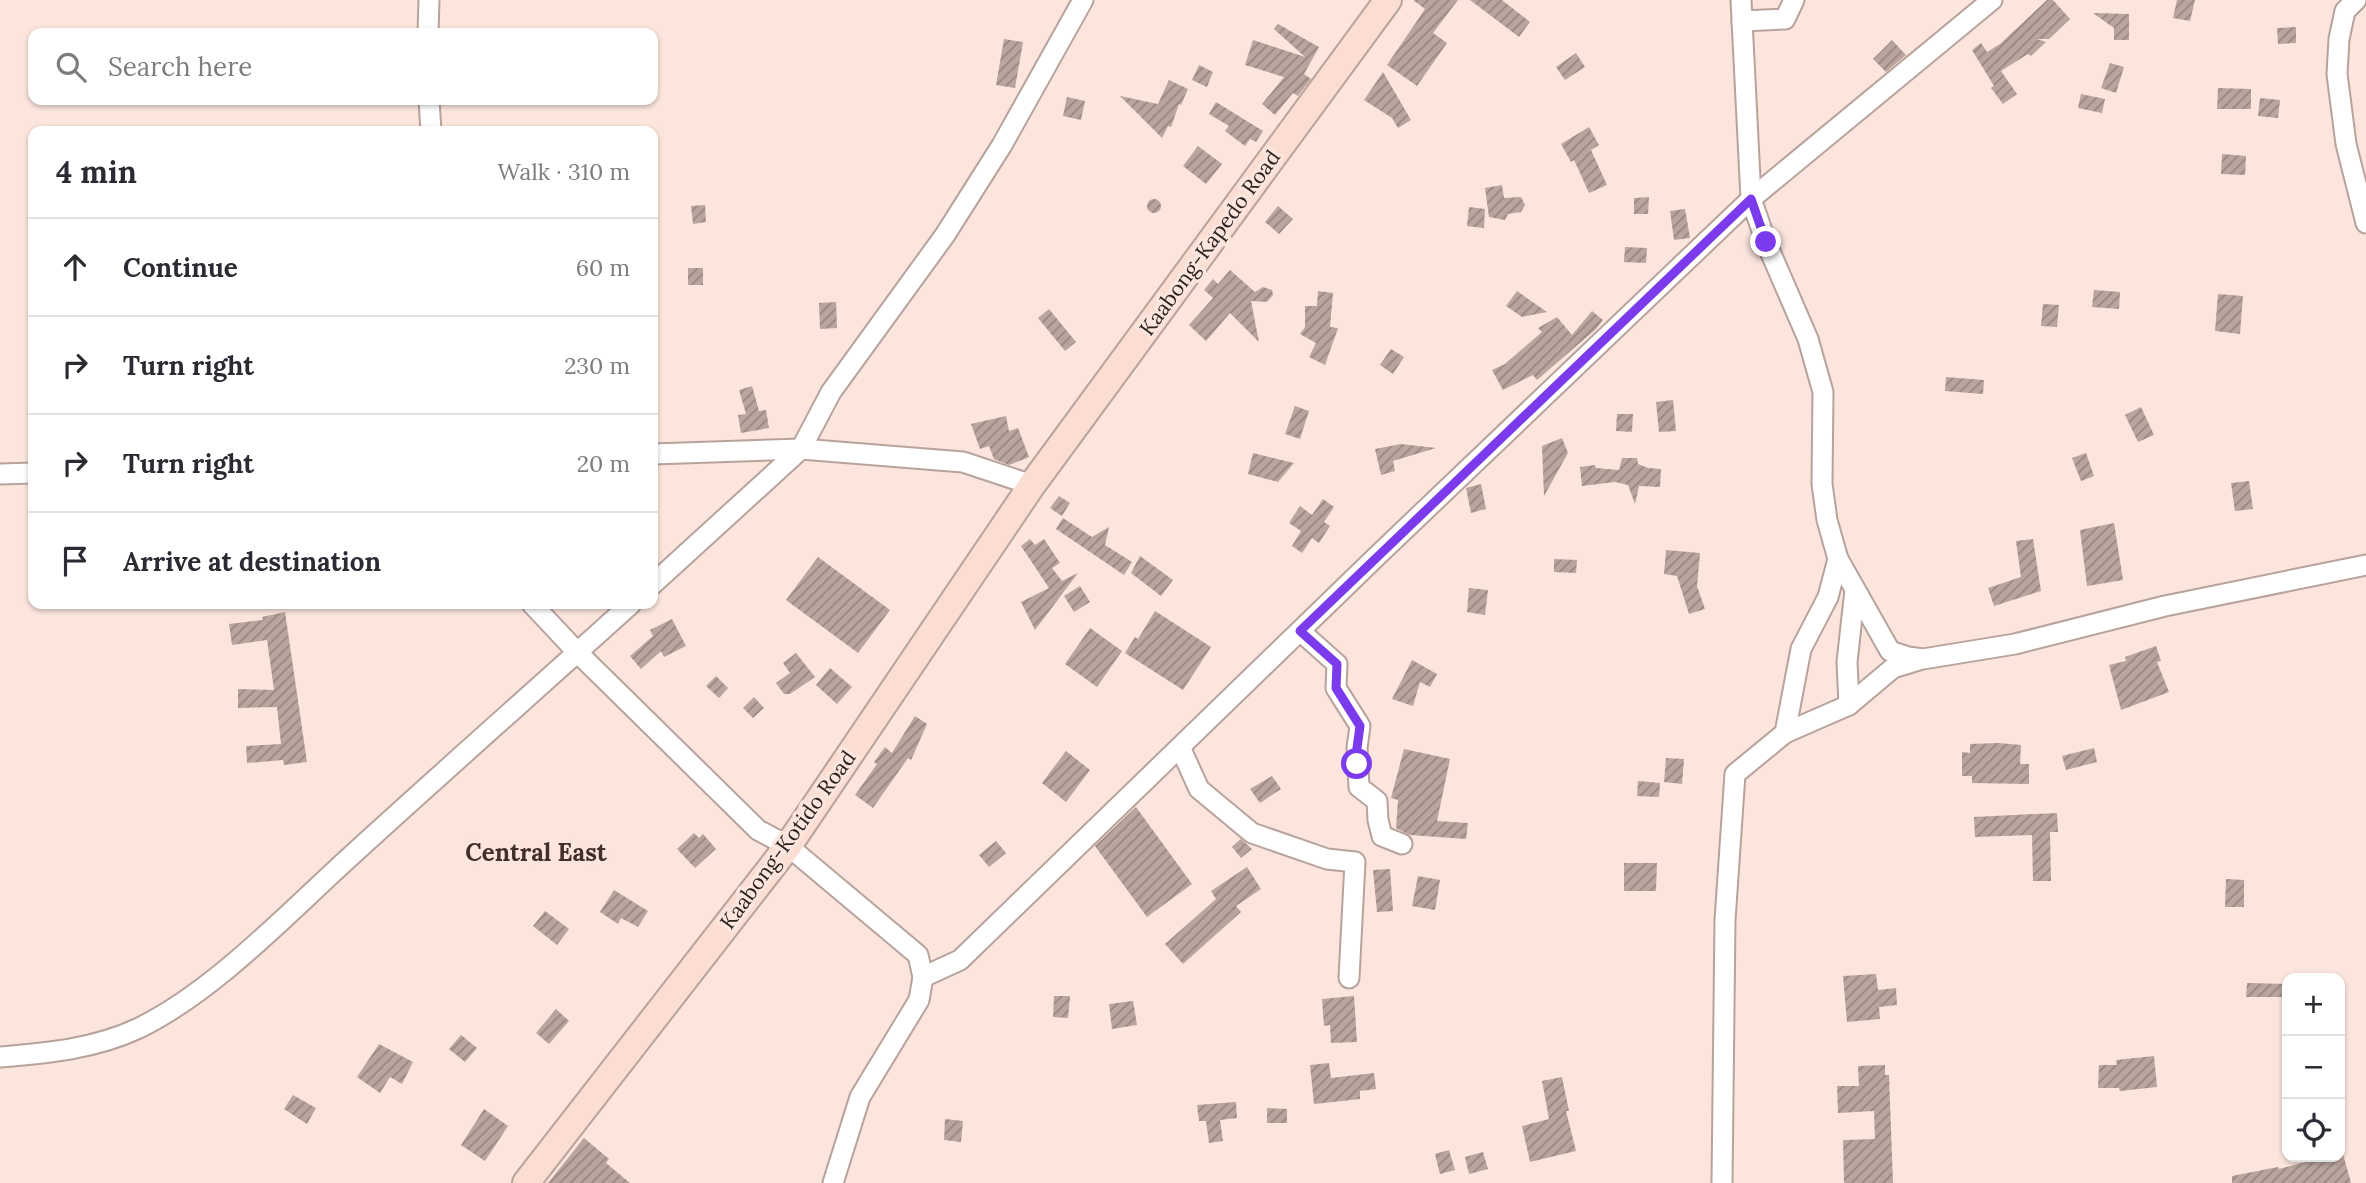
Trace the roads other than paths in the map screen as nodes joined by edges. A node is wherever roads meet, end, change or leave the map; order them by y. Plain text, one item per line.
1 (429, 0) edge
2 (1083, 0) edge
3 (1388, 0) edge
4 (1741, 0) edge
5 (1794, 0) edge
6 (1992, 0) edge
7 (2356, 0) edge
8 (1742, 21) junction
9 (428, 28) edge
10 (429, 105) edge
11 (431, 126) edge
12 (1751, 199) junction
13 (2366, 223) edge
14 (801, 449) junction
15 (658, 454) edge
16 (28, 472) edge
17 (0, 474) edge
18 (1032, 485) junction
19 (1838, 559) junction
20 (2366, 565) edge
21 (658, 579) edge
22 (1855, 590) junction
23 (537, 609) edge
24 (625, 609) edge
25 (1300, 631) junction
26 (577, 652) junction
27 (1923, 659) junction
28 (1849, 705) junction
29 (1785, 733) junction
30 (1180, 747) junction
31 (1402, 844) dead end
32 (788, 846) junction
33 (923, 977) junction
34 (1349, 978) dead end
35 (0, 1057) edge
36 (526, 1183) edge
37 (833, 1183) edge
38 (1722, 1183) edge

1 - 9 street
2 - 14 street
3 - 18 main road, Kaabong-Kapedo Road
4 - 8 street
5 - 8 street
6 - 12 street
7 - 13 street
8 - 12 street
10 - 11 street
12 - 19 street
12 - 25 street
14 - 15 street
14 - 18 street
14 - 21 street
16 - 17 street
18 - 32 main road, Kaabong-Kotido Road
19 - 22 street
19 - 29 street
20 - 27 street
22 - 27 street
22 - 28 street
23 - 26 street
24 - 26 street
25 - 30 street
25 - 31 street
26 - 32 street
26 - 35 street
27 - 28 street
28 - 29 street
29 - 38 street
30 - 33 street
30 - 34 street
32 - 33 street
32 - 36 main road, Kaabong-Kotido Road
33 - 37 street

